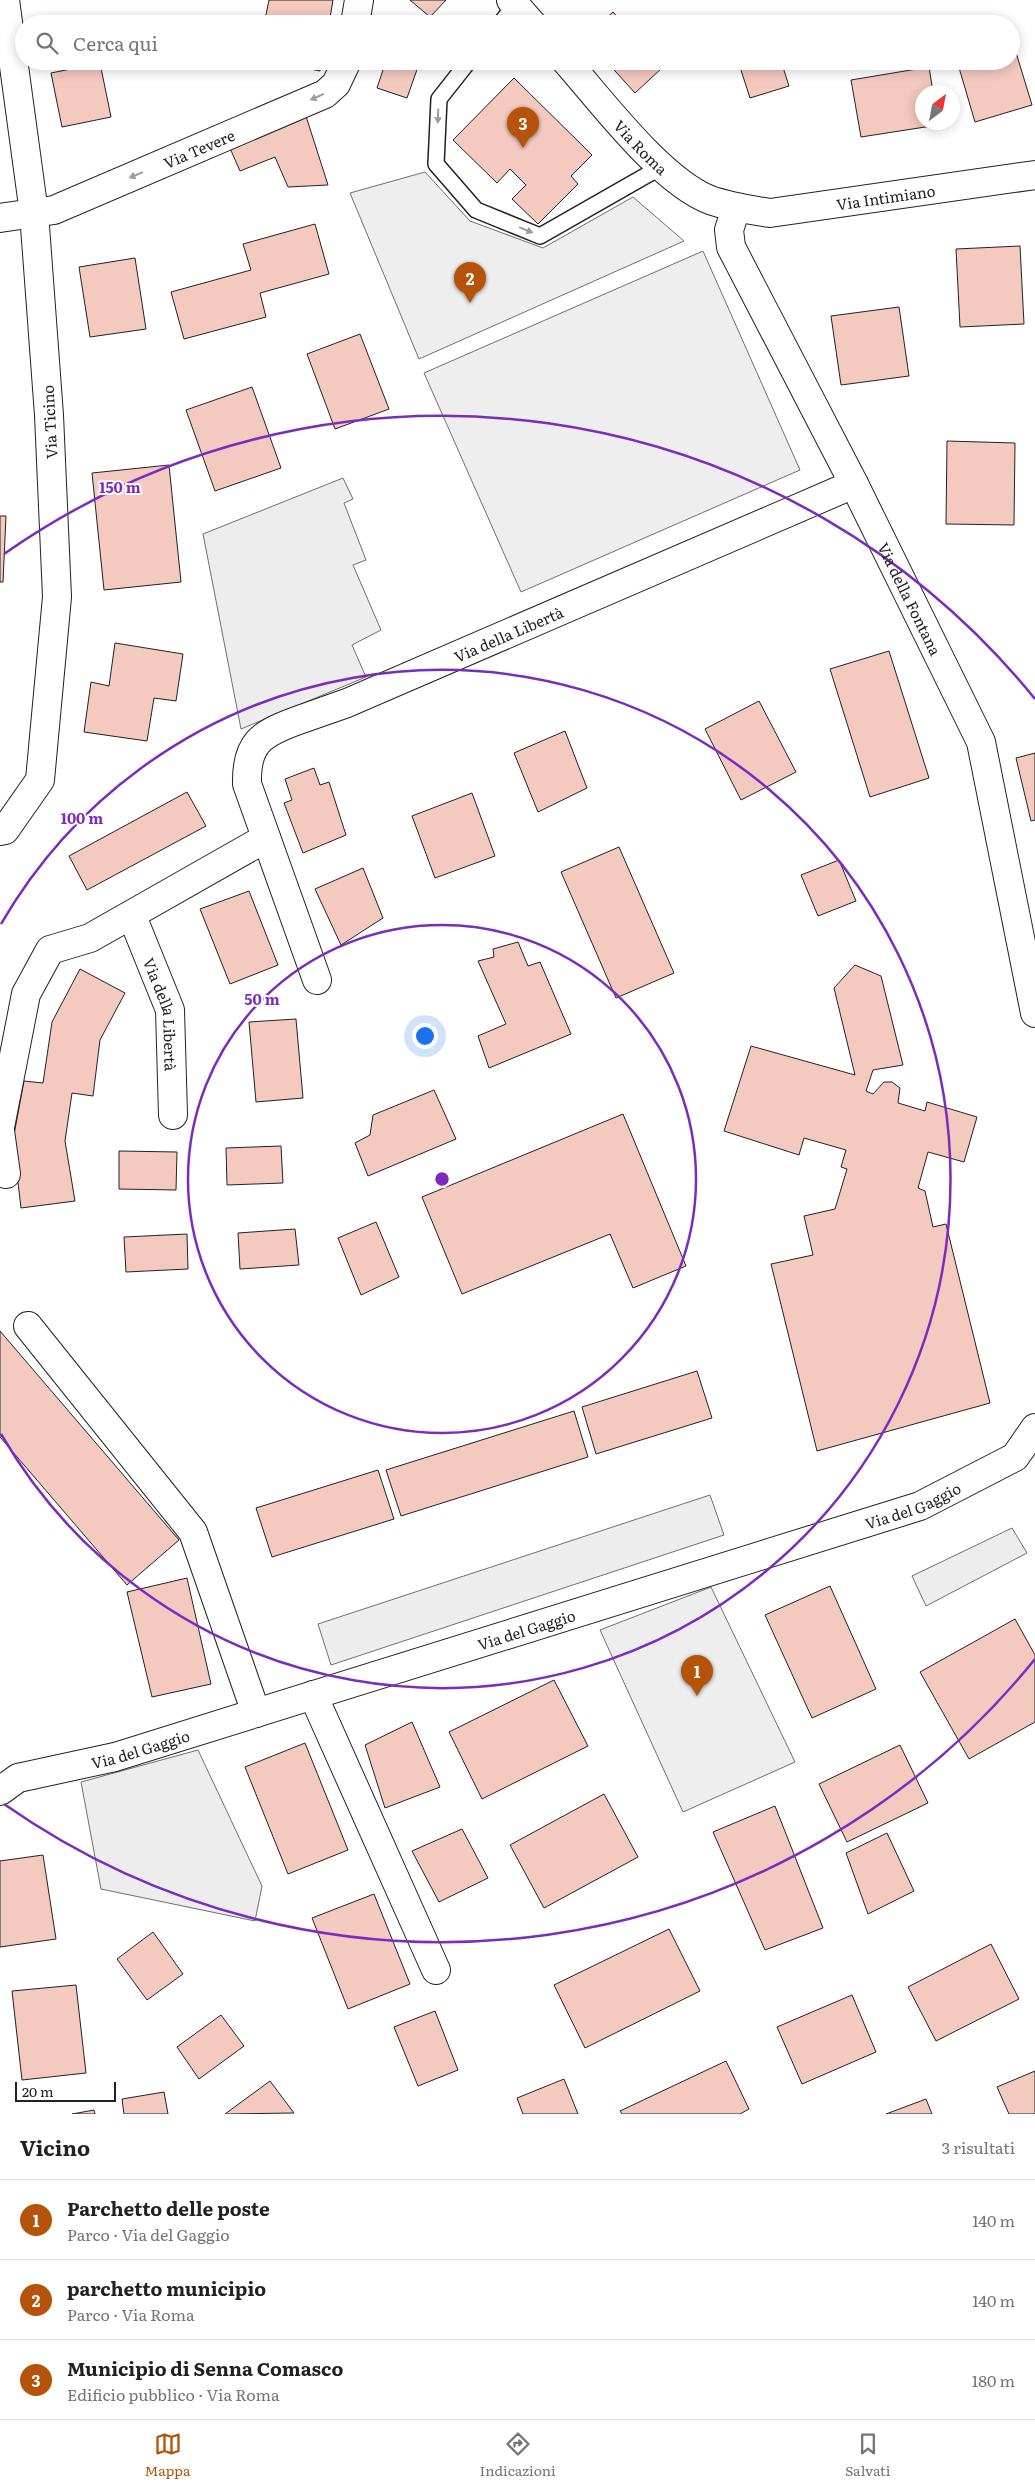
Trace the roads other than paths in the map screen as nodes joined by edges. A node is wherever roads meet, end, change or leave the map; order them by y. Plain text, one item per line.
1 (5, 0) edge
2 (359, 0) edge
3 (356, 15) edge
4 (343, 70) edge
5 (463, 70) edge
6 (574, 70) edge
7 (661, 167) junction
8 (1035, 175) edge
9 (736, 208) junction
10 (34, 213) junction
11 (0, 218) edge
12 (854, 484) junction
13 (0, 831) edge
14 (266, 838) junction
15 (132, 916) junction
16 (317, 980) dead end
17 (1035, 1013) edge
18 (173, 1115) dead end
19 (0, 1127) edge
20 (0, 1131) edge
21 (6, 1174) dead end
22 (28, 1326) dead end
23 (1035, 1428) edge
24 (313, 1695) junction
25 (256, 1713) junction
26 (0, 1791) edge
27 (436, 1970) dead end

1 - 10 street, Via Ticino
2 - 3 street
4 -> 10 street, Via Tevere
5 -> 7 lane
6 - 7 street, Via Roma
7 - 9 street, Via Roma
8 - 9 street, Via Intimiano
9 - 12 street, Via della Fontana
10 - 11 street, Via Tevere
10 - 13 street, Via Ticino
12 - 14 street, Via della Libertà
12 - 17 street, Via della Fontana
14 - 15 street
14 - 16 street, Via della Libertà
15 - 18 street, Via della Libertà
15 - 19 street
20 - 21 street
22 - 25 street
23 - 24 street, Via del Gaggio
24 - 25 street, Via del Gaggio
24 - 27 street
25 - 26 street, Via del Gaggio

